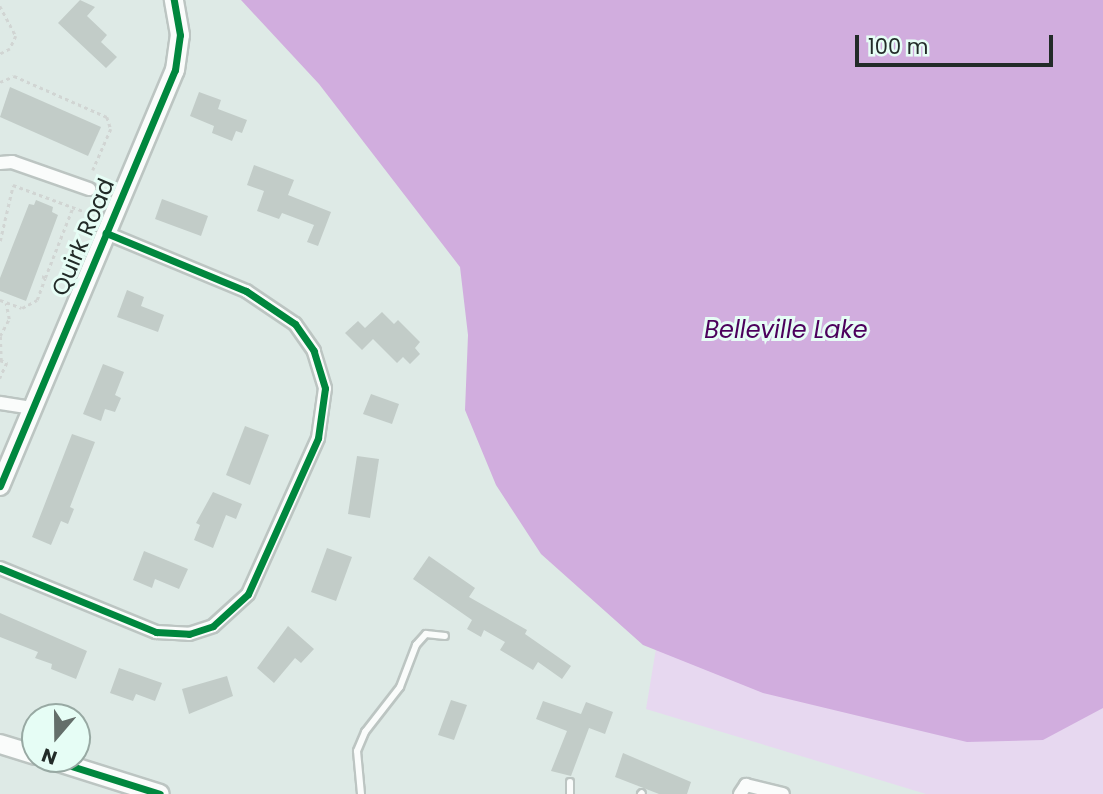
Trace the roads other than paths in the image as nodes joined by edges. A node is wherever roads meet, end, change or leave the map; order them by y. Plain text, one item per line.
1 (174, 0) edge
2 (0, 163) edge
3 (89, 189) dead end
4 (106, 233) junction
5 (0, 403) edge
6 (32, 408) junction
7 (0, 486) edge
8 (0, 568) edge
9 (445, 636) dead end
10 (0, 744) edge
11 (21, 751) edge
12 (91, 772) edge
13 (570, 782) dead end
14 (160, 794) edge
15 (362, 794) edge
16 (570, 794) edge
17 (740, 794) edge
18 (783, 794) edge

1 - 4 street, Quirk Road
2 - 3 street
4 - 6 street, Quirk Road
4 - 8 street
5 - 6 street
6 - 7 street, Quirk Road
9 - 15 lane
10 - 11 street
12 - 14 street
13 - 16 lane
17 - 18 street

